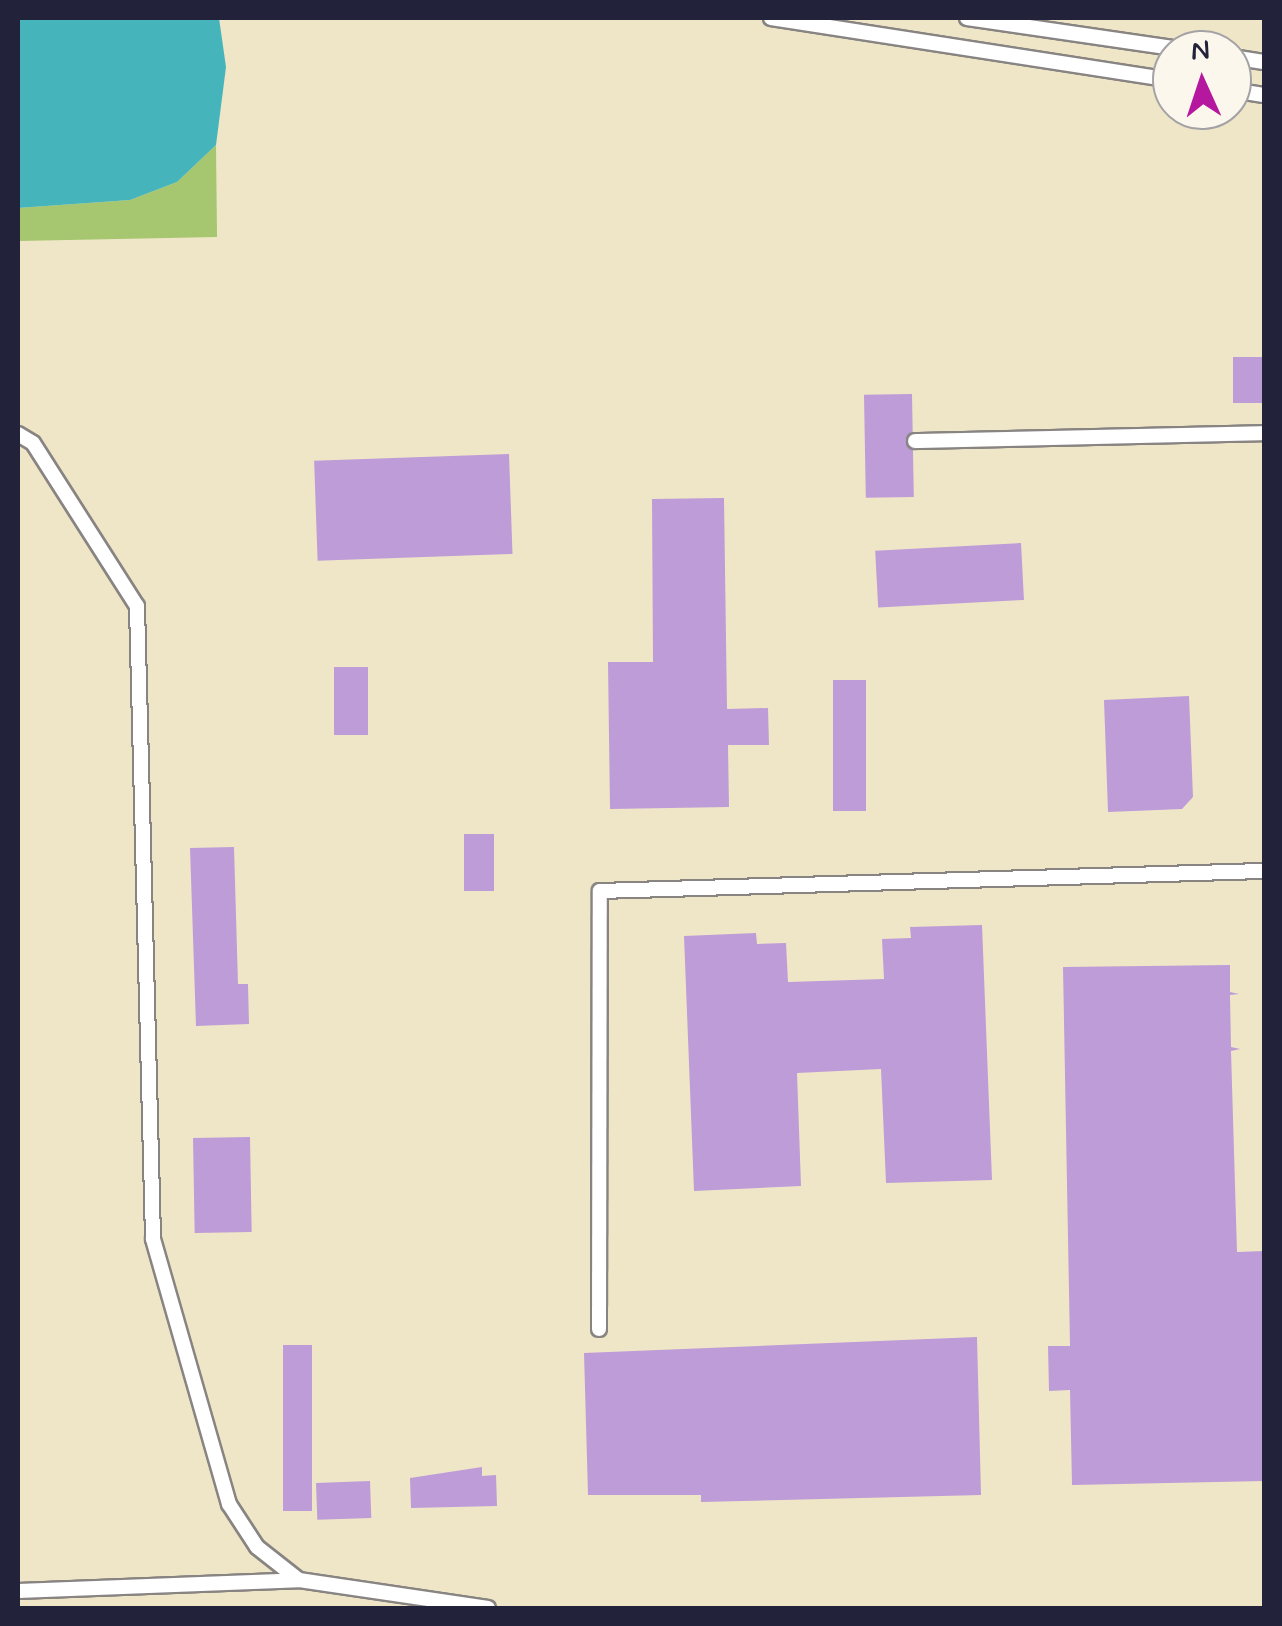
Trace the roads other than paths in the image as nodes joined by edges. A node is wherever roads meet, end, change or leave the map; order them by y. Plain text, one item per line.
1 (771, 18) edge
2 (967, 18) edge
3 (1152, 45) edge
4 (1152, 77) edge
5 (1264, 432) edge
6 (18, 434) edge
7 (915, 440) dead end
8 (1264, 871) edge
9 (598, 1328) dead end
10 (299, 1580) junction
11 (18, 1591) edge
12 (488, 1608) edge

1 - 4 lane
2 - 3 lane
5 - 7 lane
6 - 10 lane
8 - 9 lane
10 - 11 lane
10 - 12 lane

